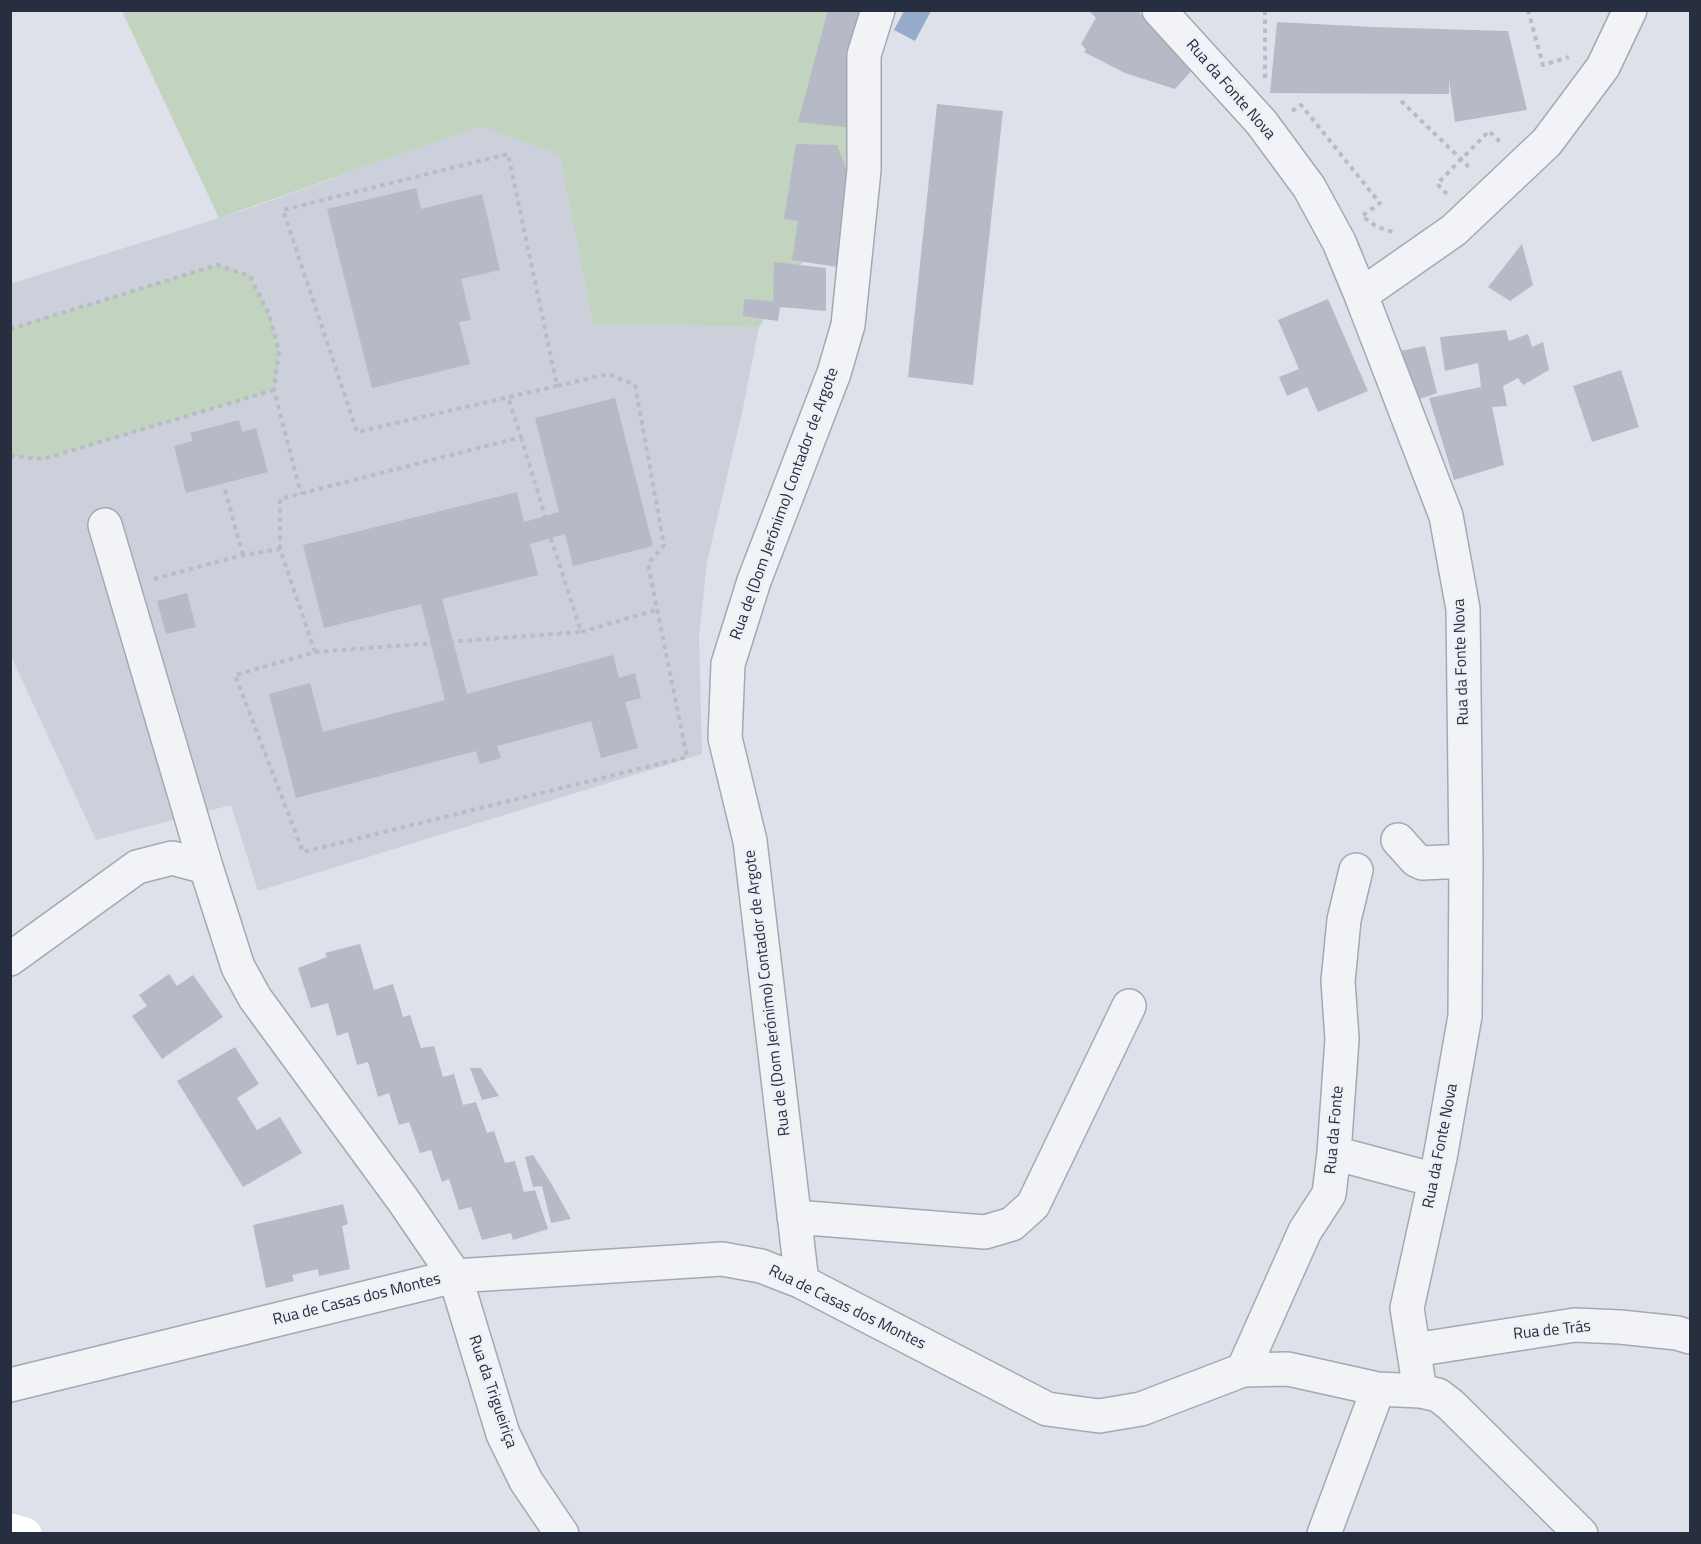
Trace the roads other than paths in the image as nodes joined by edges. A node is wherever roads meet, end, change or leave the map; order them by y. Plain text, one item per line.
1 (878, 10) edge
2 (1159, 10) edge
3 (1630, 10) edge
4 (1361, 295) junction
5 (105, 525) dead end
6 (1398, 840) dead end
7 (1466, 861) junction
8 (206, 867) junction
9 (1356, 870) dead end
10 (10, 959) edge
11 (1129, 1006) dead end
12 (1334, 1153) junction
13 (1435, 1180) junction
14 (794, 1217) junction
15 (455, 1276) junction
16 (802, 1282) junction
17 (1690, 1337) edge
18 (1414, 1350) junction
19 (1243, 1370) junction
20 (10, 1385) edge
21 (1378, 1389) junction
22 (1420, 1391) junction
23 (10, 1530) edge
24 (25, 1533) edge
25 (562, 1533) edge
26 (1324, 1533) edge
27 (1581, 1533) edge

1 - 14 street, Rua de (Dom Jerónimo) Contador de Argote
2 - 4 street, Rua da Fonte Nova
3 - 4 street
4 - 7 street, Rua da Fonte Nova
5 - 8 street, Rua da Trigueiriça
6 - 7 street
7 - 13 street, Rua da Fonte Nova
8 - 10 street
8 - 15 street, Rua da Trigueiriça
9 - 12 street, Rua da Fonte
11 - 14 street
12 - 13 street
12 - 19 street, Rua da Fonte
13 - 18 street, Rua da Fonte Nova
14 - 16 street, Rua de (Dom Jerónimo) Contador de Argote
15 - 16 street, Rua de Casas dos Montes
15 - 20 street, Rua de Casas dos Montes
15 - 25 street, Rua da Trigueiriça
16 - 19 street, Rua de Casas dos Montes
17 - 18 street, Rua de Trás
18 - 22 street, Rua da Fonte Nova
19 - 21 street, Rua de Casas dos Montes
21 - 22 street, Rua de Casas dos Montes
21 - 26 street
22 - 27 street, Rua de Casas dos Montes
23 - 24 main road

